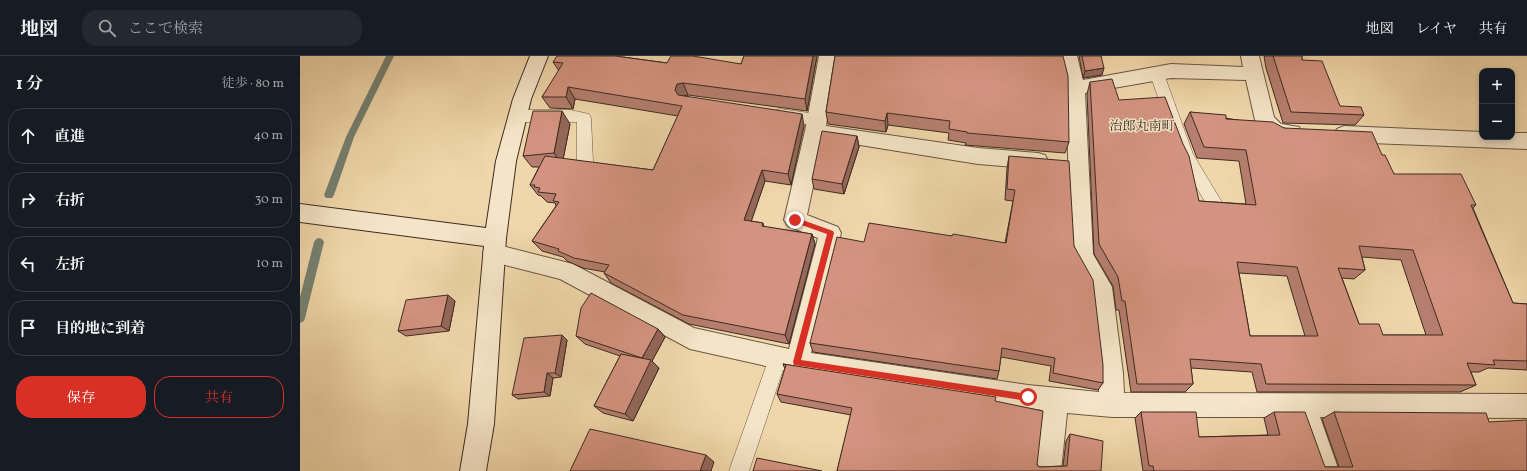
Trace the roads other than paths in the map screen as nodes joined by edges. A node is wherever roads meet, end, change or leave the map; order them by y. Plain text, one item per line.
1 (538, 56) edge
2 (828, 56) edge
3 (1068, 56) edge
4 (1252, 65) edge
5 (1157, 74) junction
6 (1075, 88) junction
7 (764, 112) edge
8 (517, 116) junction
9 (816, 126) junction
10 (1527, 141) edge
11 (585, 162) edge
12 (1064, 163) junction
13 (1215, 204) edge
14 (300, 213) edge
15 (494, 245) junction
16 (787, 360) junction
17 (1056, 400) junction
18 (1112, 405) junction
19 (1303, 405) junction
20 (1527, 406) edge
21 (473, 471) edge
22 (739, 471) edge
23 (1048, 471) edge
24 (1326, 471) edge

1 - 8 street
2 - 9 street
3 - 6 street
4 - 5 street
4 - 10 street
5 - 6 street
5 - 13 lane
6 - 12 street
7 - 9 lane
8 - 11 lane
8 - 15 street
9 - 12 street
9 - 16 street
12 - 18 street
14 - 15 street
15 - 16 street
15 - 21 street
16 - 17 street
16 - 22 lane
17 - 18 street
17 - 23 street
18 - 19 street
19 - 20 street
19 - 24 street

